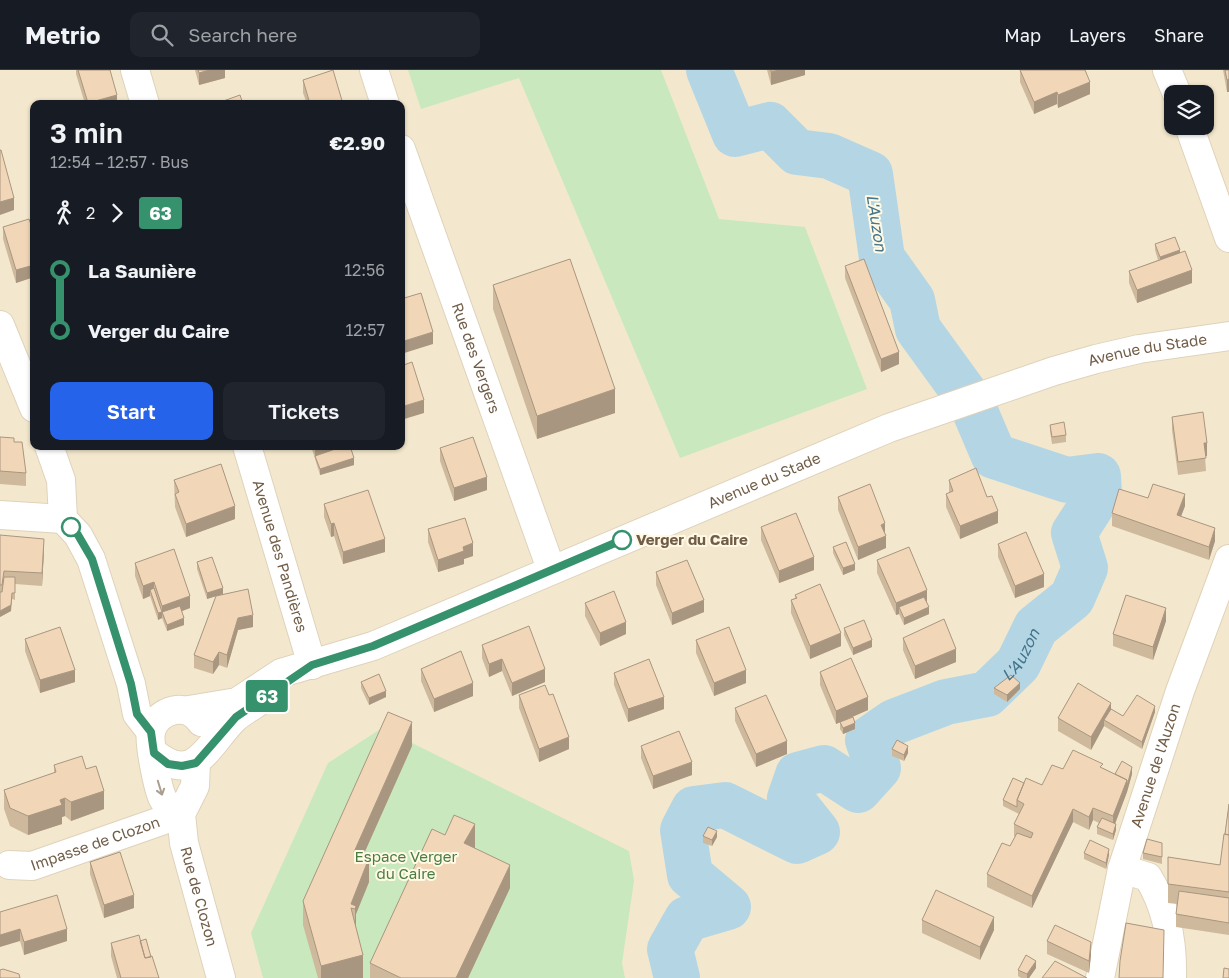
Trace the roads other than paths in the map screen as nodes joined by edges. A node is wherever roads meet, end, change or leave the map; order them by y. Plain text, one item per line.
1 (135, 70) edge
2 (374, 70) edge
3 (1168, 70) edge
4 (1174, 85) edge
5 (144, 100) edge
6 (384, 100) edge
7 (1192, 135) edge
8 (405, 159) edge
9 (1229, 238) edge
10 (0, 325) edge
11 (1229, 336) edge
12 (30, 398) edge
13 (50, 450) edge
14 (248, 450) edge
15 (0, 515) edge
16 (64, 519) junction
17 (1229, 558) edge
18 (551, 569) junction
19 (312, 665) junction
20 (131, 684) junction
21 (184, 710) junction
22 (152, 743) junction
23 (202, 756) junction
24 (181, 814) junction
25 (9, 865) dead end
26 (1122, 869) junction
27 (221, 978) edge
28 (1100, 978) edge
29 (1172, 978) edge

1 - 5 street
2 - 6 street
3 - 4 street
7 - 9 street
8 - 18 street, Rue des Vergers
10 - 12 street
11 - 18 street, Avenue du Stade
13 - 16 street
14 - 19 street, Avenue des Pandières
15 - 16 street
16 - 20 street
17 - 26 street, Avenue de l'Auzon
18 - 19 street, Avenue du Stade
19 - 21 street, Avenue du Stade
19 - 23 street, Avenue du Stade
20 - 21 street
20 - 22 street
21 - 22 street
21 - 23 street
22 - 23 street
22 -> 24 street
23 - 24 street
24 - 25 street, Impasse de Clozon
24 - 27 street, Rue de Clozon
26 - 28 street, Avenue de l'Auzon
26 - 29 street

